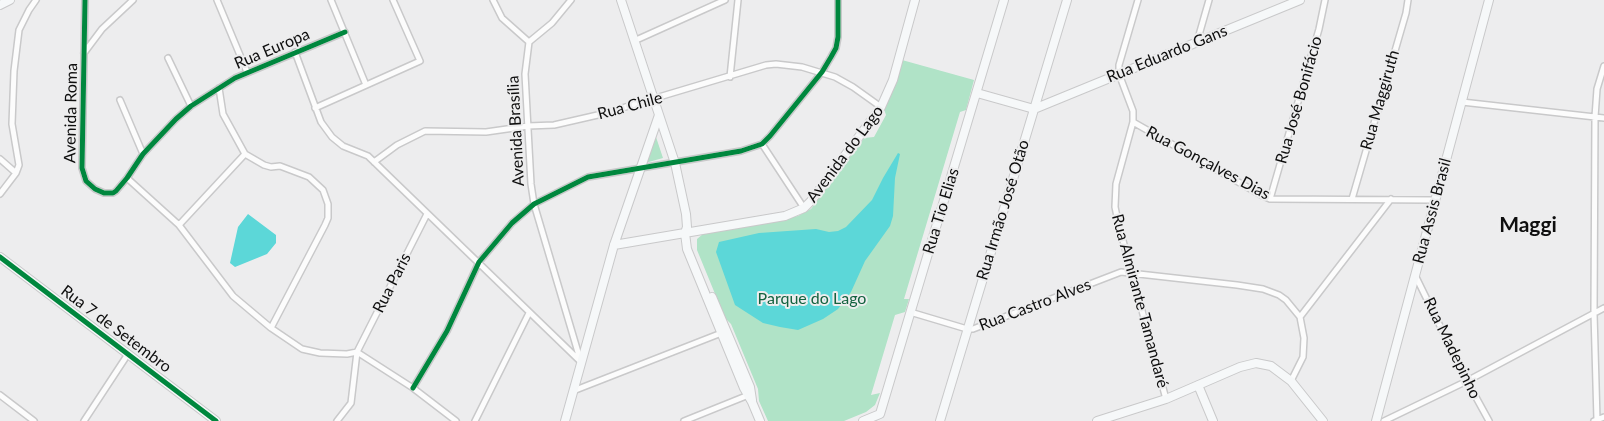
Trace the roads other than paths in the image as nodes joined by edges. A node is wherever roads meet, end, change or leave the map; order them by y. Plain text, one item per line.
1 (36, 0) edge
2 (85, 0) edge
3 (133, 0) edge
4 (216, 0) edge
5 (331, 0) edge
6 (393, 0) edge
7 (493, 0) edge
8 (571, 0) edge
9 (621, 0) edge
10 (725, 0) edge
11 (738, 0) edge
12 (838, 0) edge
13 (915, 0) edge
14 (1004, 0) edge
15 (1067, 0) edge
16 (1138, 0) edge
17 (1209, 0) edge
18 (1300, 0) edge
19 (1325, 0) edge
20 (1408, 0) edge
21 (1489, 0) edge
22 (344, 32) junction
23 (529, 42) junction
24 (634, 42) junction
25 (1197, 42) junction
26 (296, 52) junction
27 (84, 54) junction
28 (168, 58) dead end
29 (1604, 66) edge
30 (247, 72) junction
31 (822, 72) junction
32 (1119, 74) junction
33 (730, 77) junction
34 (366, 85) junction
35 (219, 88) junction
36 (977, 93) junction
37 (120, 100) dead end
38 (653, 100) junction
39 (1462, 102) junction
40 (191, 106) junction
41 (882, 107) junction
42 (315, 108) junction
43 (1034, 109) junction
44 (659, 115) junction
45 (1595, 117) junction
46 (1604, 118) edge
47 (1133, 122) junction
48 (528, 126) junction
49 (762, 144) junction
50 (143, 154) junction
51 (245, 154) junction
52 (0, 159) edge
53 (374, 162) junction
54 (675, 163) junction
55 (641, 169) junction
56 (16, 173) junction
57 (127, 178) junction
58 (0, 194) edge
59 (1270, 199) junction
60 (1352, 199) junction
61 (1391, 199) junction
62 (1434, 200) junction
63 (534, 204) junction
64 (804, 208) junction
65 (427, 214) junction
66 (179, 225) junction
67 (687, 231) junction
68 (614, 245) junction
69 (0, 257) edge
70 (479, 262) junction
71 (1132, 272) junction
72 (1415, 276) junction
73 (1604, 308) edge
74 (909, 312) junction
75 (528, 313) junction
76 (1594, 313) junction
77 (1300, 317) junction
78 (271, 328) junction
79 (967, 329) junction
80 (724, 332) junction
81 (356, 352) junction
82 (128, 354) junction
83 (581, 362) junction
84 (1291, 381) junction
85 (1467, 381) junction
86 (1198, 385) junction
87 (413, 388) junction
88 (573, 391) junction
89 (0, 395) edge
90 (751, 397) junction
91 (1166, 399) junction
92 (1604, 417) edge
93 (881, 418) edge
94 (1595, 420) edge
95 (34, 421) edge
96 (84, 421) edge
97 (216, 421) edge
98 (337, 421) edge
99 (456, 421) edge
100 (475, 421) edge
101 (565, 421) edge
102 (684, 421) edge
103 (760, 421) edge
104 (863, 421) edge
105 (940, 421) edge
106 (1097, 421) edge
107 (1213, 421) edge
108 (1323, 421) edge
109 (1376, 421) edge
110 (1384, 421) edge
111 (1489, 421) edge

1 - 56 street
2 - 27 street
3 - 27 street, Avenida Roma
4 - 30 street
5 - 22 street
6 - 34 street
7 - 23 street
8 - 23 street
9 - 24 street
10 - 24 street
11 - 33 street
12 - 31 street
13 - 41 street, Avenida do Lago
14 - 36 street, Rua Tio Elias
15 - 43 street, Rua Irmão José Otão
16 - 32 street
17 - 25 street
18 - 25 street, Rua Eduardo Gans
19 - 59 street, Rua José Bonifácio
20 - 60 street, Rua Maggiruth
21 - 39 street, Rua Assis Brasil
22 - 26 street, Rua Europa
22 - 34 street
23 - 48 street, Avenida Brasília
24 - 38 street
25 - 32 street, Rua Eduardo Gans
26 - 30 street, Rua Europa
26 - 42 street
27 - 57 street, Avenida Roma
28 - 40 street
29 - 45 street
30 - 35 street, Rua Europa
31 - 33 street, Rua Chile
31 - 41 street, Rua Chile
31 - 49 street
32 - 43 street, Rua Eduardo Gans
32 - 47 street, Rua Almirante Tamandaré
33 - 38 street, Rua Chile
34 - 42 street
35 - 40 street, Rua Europa
35 - 51 street
36 - 43 street
36 - 74 street, Rua Tio Elias
37 - 50 street
38 - 44 street
38 - 48 street, Rua Chile
39 - 45 street
39 - 62 street, Rua Assis Brasil
40 - 50 street, Rua Europa
41 - 64 street, Avenida do Lago
42 - 53 street
43 - 79 street, Rua Irmão José Otão
44 - 54 street
44 - 55 street
45 - 46 street
45 - 76 street
47 - 59 street, Rua Gonçalves Dias
47 - 71 street, Rua Almirante Tamandaré
48 - 53 street, Rua Chile
48 - 63 street, Avenida Brasília
49 - 54 street
49 - 64 street
50 - 57 street, Rua Europa
51 - 66 street
51 - 78 street
52 - 56 street
53 - 65 street
54 - 55 street
54 - 67 street
55 - 63 street
55 - 68 street
56 - 58 street
57 - 66 street
59 - 60 street, Rua Gonçalves Dias
60 - 61 street, Rua Gonçalves Dias
61 - 62 street, Rua Gonçalves Dias
61 - 77 street
62 - 72 street, Rua Assis Brasil
63 - 70 street
63 - 83 street, Avenida Brasília
64 - 67 street, Avenida do Lago
65 - 70 street
65 - 81 street, Rua Paris
66 - 78 street
67 - 68 street, Avenida do Lago
67 - 80 street
68 - 83 street
69 - 82 street, Rua 7 de Setembro
70 - 75 street
70 - 87 street
71 - 77 street, Rua Castro Alves
71 - 79 street, Rua Castro Alves
71 - 91 street, Rua Almirante Tamandaré
72 - 85 street, Rua Madepinho
72 - 109 street, Rua Assis Brasil
73 - 76 street
74 - 79 street, Rua Castro Alves
74 - 93 street, Rua Tio Elias
75 - 83 street
75 - 100 street
76 - 85 street
76 - 94 street
77 - 84 street
78 - 81 street
79 - 105 street, Rua Irmão José Otão
80 - 88 street
80 - 90 street
81 - 87 street
81 - 98 street
82 - 96 street
82 - 97 street, Rua 7 de Setembro
83 - 88 street
84 - 86 street
84 - 108 street
85 - 110 street
85 - 111 street, Rua Madepinho
86 - 91 street
86 - 107 street
87 - 99 street
88 - 101 street
89 - 95 street
90 - 102 street
90 - 103 street
91 - 106 street
92 - 94 street
93 - 104 street

